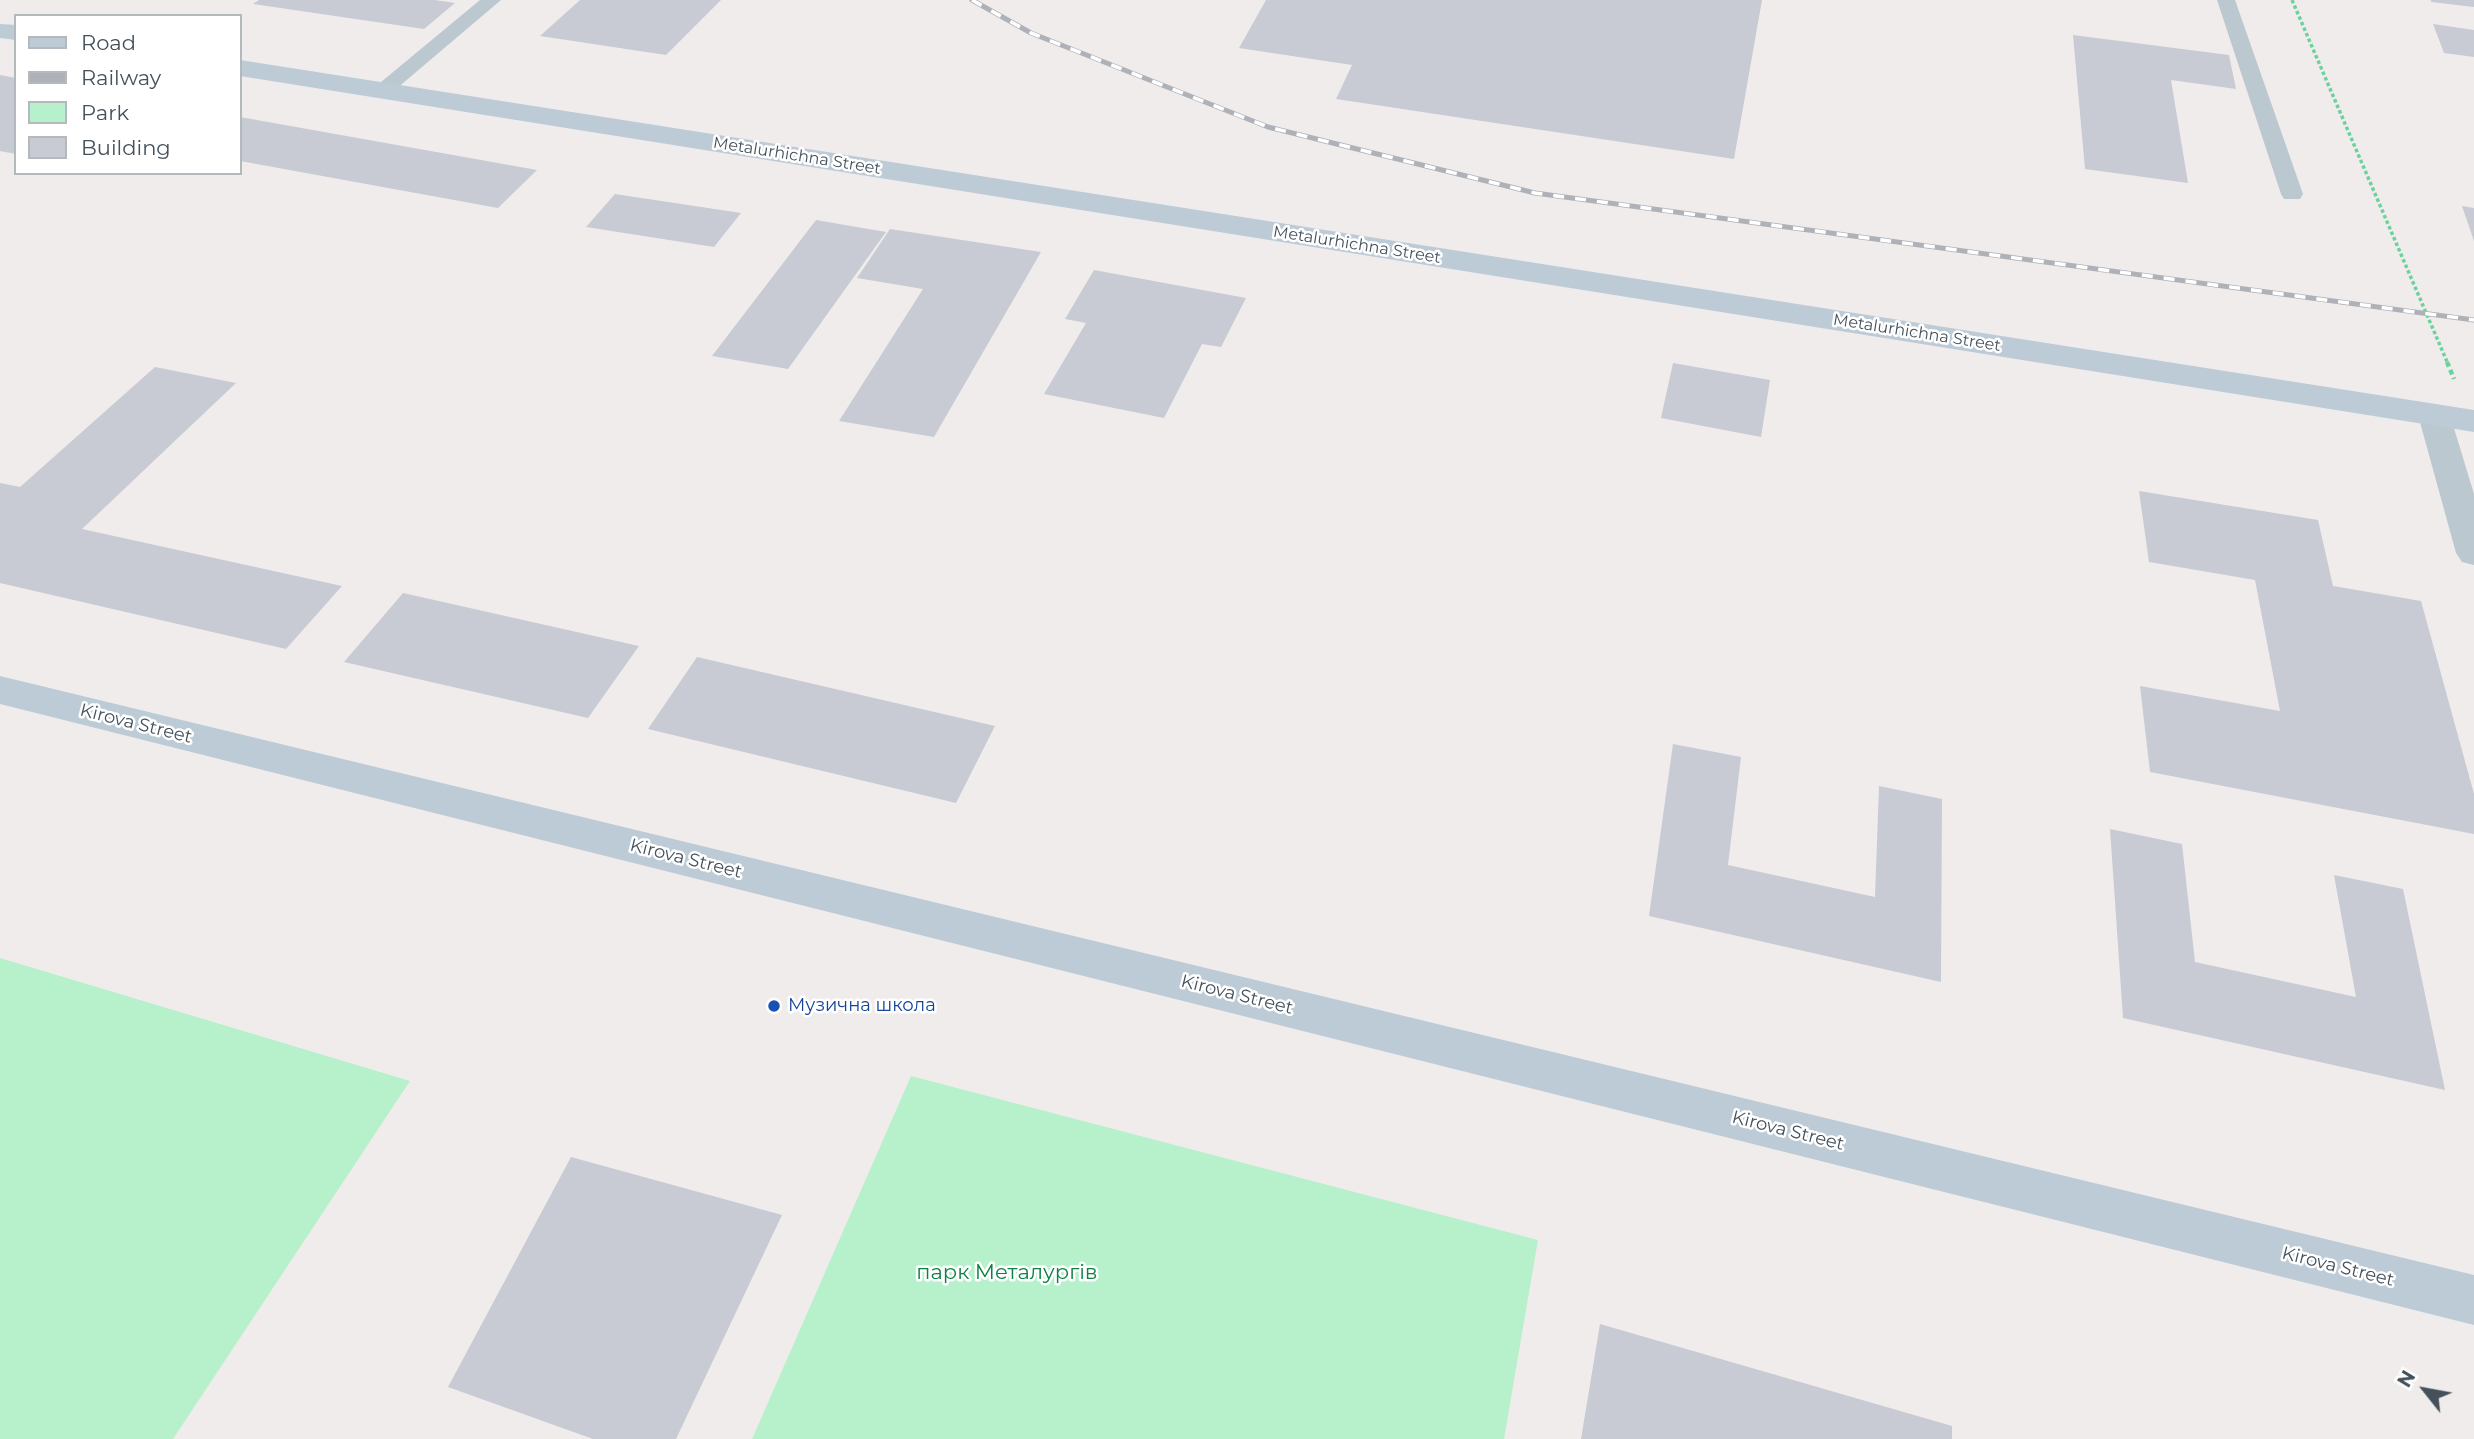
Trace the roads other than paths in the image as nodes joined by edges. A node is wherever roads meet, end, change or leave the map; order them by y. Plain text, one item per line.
1 (492, 0) edge
2 (2226, 0) edge
3 (242, 68) edge
4 (383, 91) junction
5 (2292, 194) dead end
6 (2434, 415) junction
7 (2473, 421) edge
8 (2474, 553) edge
9 (0, 690) edge
10 (2474, 1300) edge

1 - 4 lane
2 - 5 lane
3 - 4 street, Metalurhichna Street
4 - 6 street, Metalurhichna Street
6 - 7 street, Metalurhichna Street
6 - 8 street
9 - 10 street, Kirova Street

